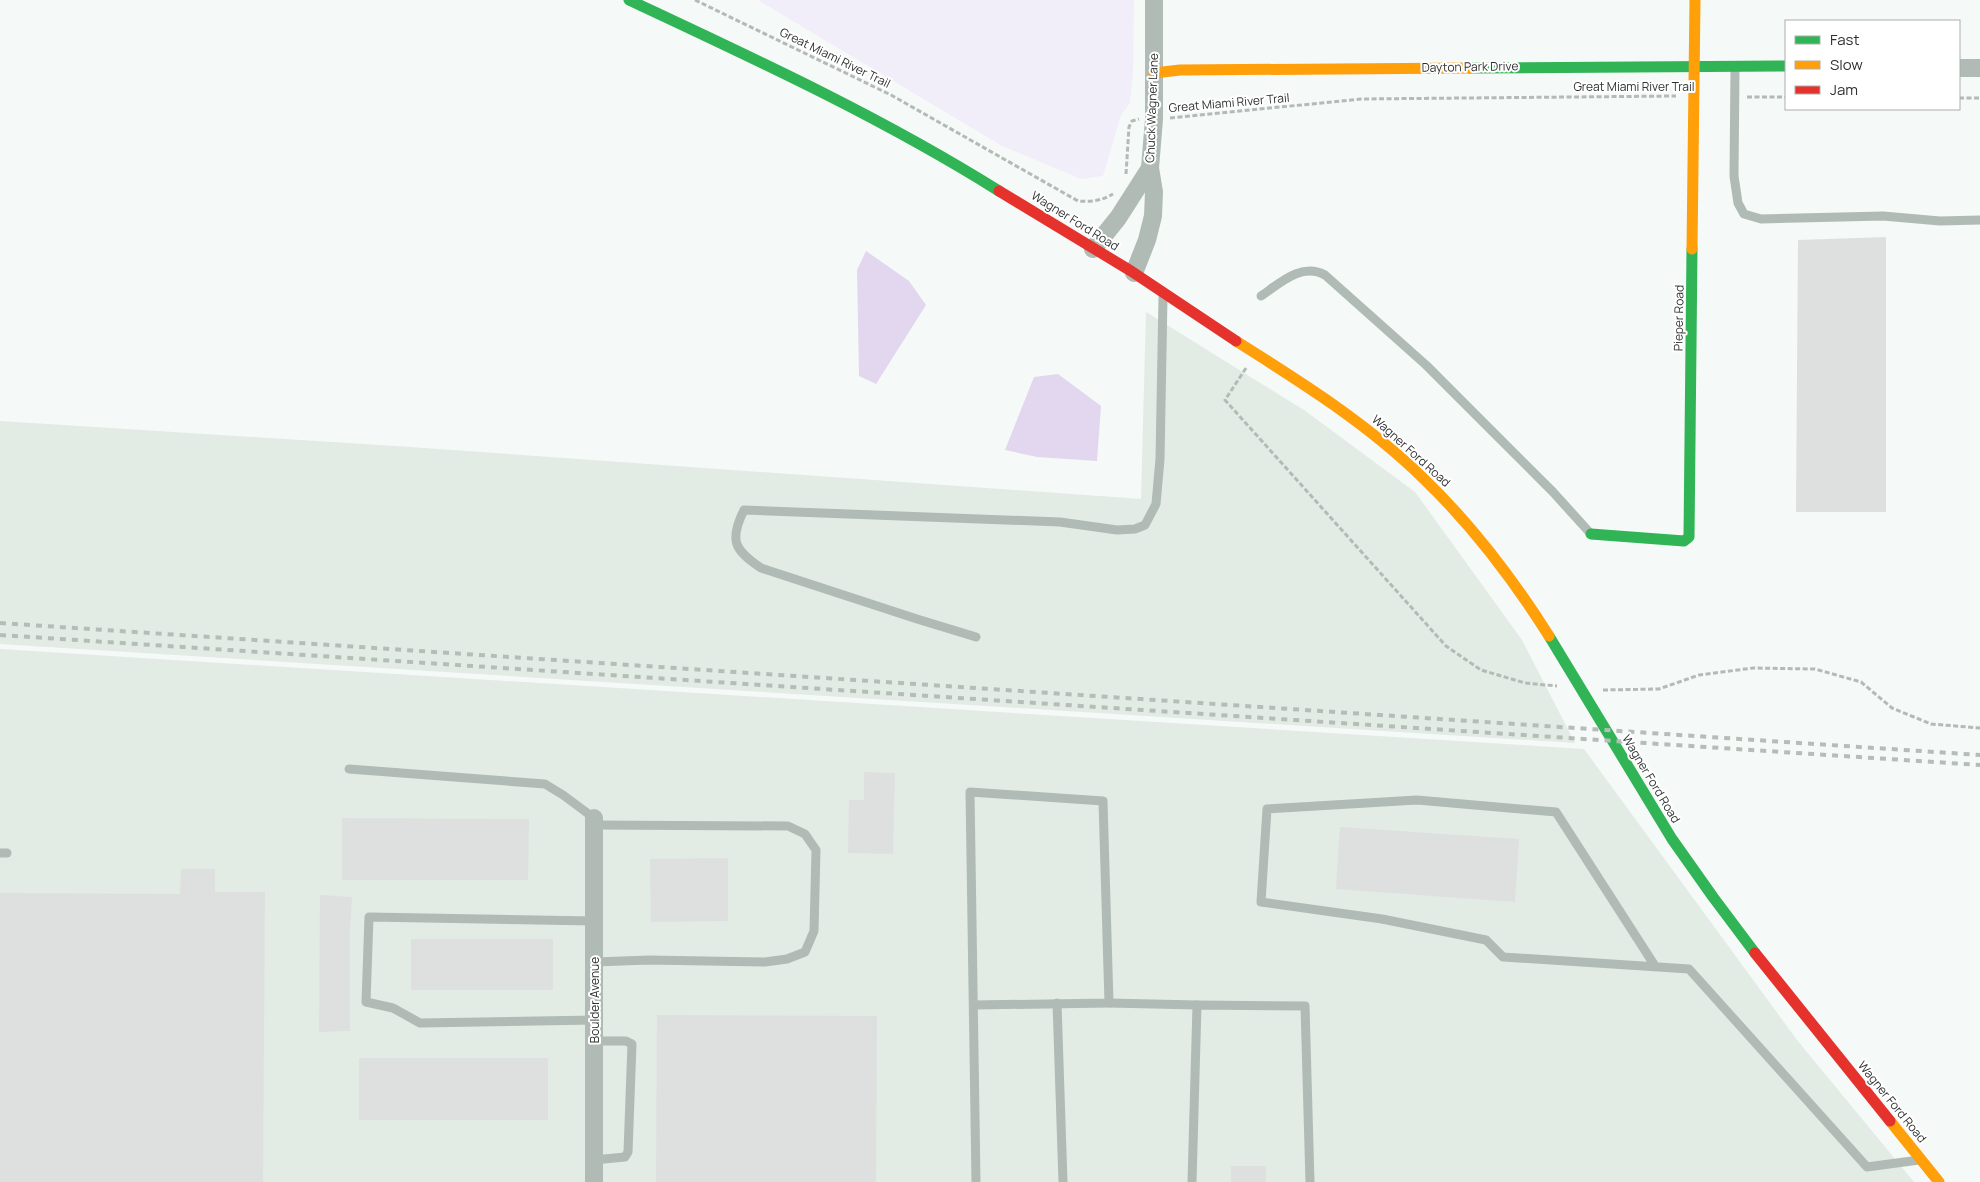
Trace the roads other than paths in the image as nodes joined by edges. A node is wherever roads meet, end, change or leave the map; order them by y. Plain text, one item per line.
1 (629, 0) edge
2 (1154, 0) edge
3 (1695, 0) edge
4 (1695, 66) junction
5 (1735, 66) junction
6 (1785, 66) edge
7 (1960, 68) edge
8 (1980, 68) edge
9 (1154, 73) junction
10 (1150, 168) junction
11 (1980, 220) edge
12 (1093, 249) junction
13 (1134, 273) junction
14 (1163, 294) junction
15 (1261, 296) dead end
16 (1591, 534) joint
17 (976, 637) dead end
18 (349, 769) dead end
19 (594, 822) junction
20 (594, 921) junction
21 (595, 962) junction
22 (1655, 966) junction
23 (1057, 1003) junction
24 (1109, 1003) junction
25 (974, 1005) junction
26 (1197, 1005) junction
27 (595, 1020) junction
28 (595, 1041) junction
29 (594, 1160) junction
30 (1921, 1160) junction
31 (594, 1182) edge
32 (976, 1182) edge
33 (1064, 1182) edge
34 (1192, 1182) edge
35 (1310, 1182) edge
36 (1939, 1182) edge

1 - 12 main road, Wagner Ford Road
2 - 9 street, Chuck Wagner Lane
3 - 4 main road, Pieper Road
4 - 5 main road, Dayton Park Drive
4 - 9 main road, Dayton Park Drive
4 - 16 main road, Pieper Road
5 - 6 main road, Dayton Park Drive
5 - 11 lane
7 - 8 street
9 - 10 street, Chuck Wagner Lane
10 - 12 street
10 - 13 street, Chuck Wagner Lane
12 - 13 main road, Wagner Ford Road
13 - 14 main road, Wagner Ford Road
14 - 17 lane
14 - 30 main road, Wagner Ford Road
15 - 16 lane
18 - 19 lane
19 - 20 street, Boulder Avenue
19 - 21 lane
20 - 21 street, Boulder Avenue
20 - 27 lane
21 - 27 street, Boulder Avenue
22 - 22 lane
22 - 30 lane
23 - 24 lane
23 - 25 lane
23 - 33 lane
24 - 25 lane
24 - 26 lane
25 - 32 lane
26 - 34 lane
26 - 35 lane
27 - 28 street, Boulder Avenue
28 - 29 street, Boulder Avenue
28 - 29 lane
29 - 31 street, Boulder Avenue
30 - 36 main road, Wagner Ford Road

